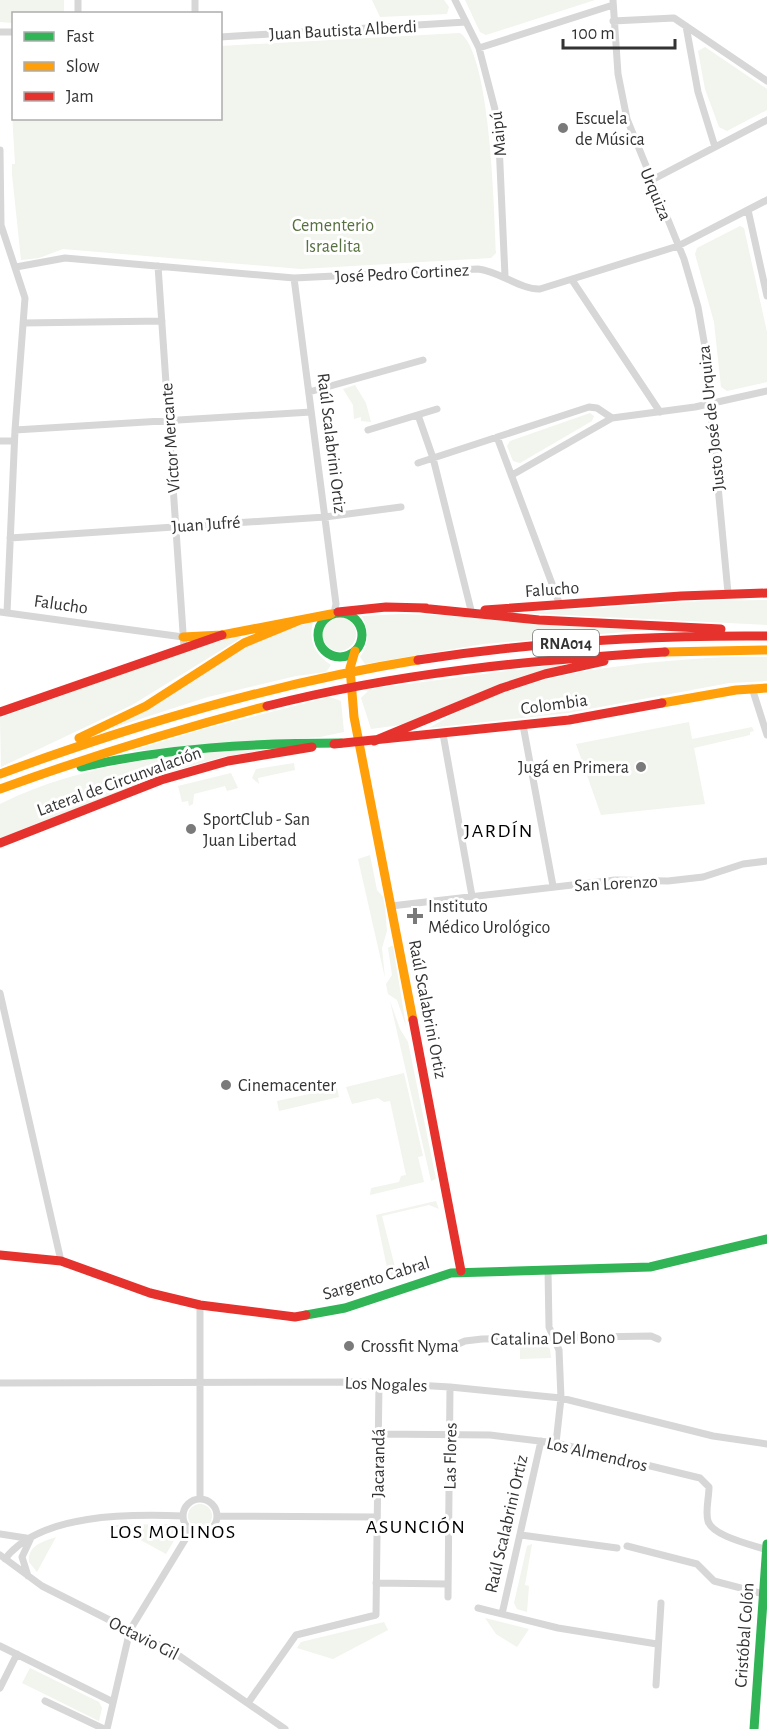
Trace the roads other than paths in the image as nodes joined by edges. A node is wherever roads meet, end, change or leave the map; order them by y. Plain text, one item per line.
1 (454, 0) edge
2 (613, 2) edge
3 (613, 21) junction
4 (466, 22) junction
5 (686, 26) junction
6 (222, 37) edge
7 (479, 48) junction
8 (767, 81) edge
9 (767, 120) edge
10 (715, 147) junction
11 (0, 150) edge
12 (650, 181) junction
13 (0, 189) edge
14 (767, 200) edge
15 (748, 210) junction
16 (678, 246) junction
17 (158, 266) junction
18 (16, 267) junction
19 (506, 276) junction
20 (294, 278) junction
21 (572, 280) junction
22 (767, 296) edge
23 (162, 321) junction
24 (23, 323) junction
25 (423, 360) dead end
26 (767, 391) edge
27 (309, 392) junction
28 (710, 404) junction
29 (437, 409) dead end
30 (311, 412) junction
31 (660, 412) junction
32 (418, 415) junction
33 (612, 418) junction
34 (168, 421) junction
35 (15, 430) junction
36 (368, 430) dead end
37 (497, 437) junction
38 (0, 441) edge
39 (14, 441) junction
40 (433, 458) junction
41 (418, 463) dead end
42 (512, 475) junction
43 (401, 507) dead end
44 (325, 517) junction
45 (176, 526) junction
46 (10, 538) junction
47 (728, 593) junction
48 (767, 593) edge
49 (560, 605) junction
50 (420, 608) junction
51 (471, 610) junction
52 (4, 612) edge
53 (335, 613) junction
54 (300, 620) junction
55 (767, 632) edge
56 (767, 636) edge
57 (184, 642) junction
58 (767, 650) edge
59 (355, 651) junction
60 (666, 651) junction
61 (331, 656) junction
62 (752, 688) junction
63 (767, 688) edge
64 (0, 712) edge
65 (354, 717) junction
66 (523, 725) junction
67 (443, 734) junction
68 (767, 735) edge
69 (358, 741) junction
70 (374, 741) junction
71 (341, 743) junction
72 (24, 765) junction
73 (0, 774) edge
74 (35, 776) junction
75 (0, 789) edge
76 (0, 843) edge
77 (767, 861) edge
78 (553, 886) junction
79 (472, 896) junction
80 (392, 906) junction
81 (0, 993) edge
82 (767, 1239) edge
83 (0, 1255) edge
84 (62, 1262) junction
85 (548, 1270) junction
86 (461, 1271) junction
87 (200, 1305) junction
88 (554, 1338) junction
89 (658, 1339) dead end
90 (449, 1348) dead end
91 (198, 1382) junction
92 (0, 1383) edge
93 (379, 1383) junction
94 (450, 1387) junction
95 (561, 1398) junction
96 (378, 1434) junction
97 (450, 1435) junction
98 (542, 1441) junction
99 (556, 1443) junction
100 (767, 1444) edge
101 (200, 1499) junction
102 (183, 1516) junction
103 (217, 1516) junction
104 (377, 1517) junction
105 (191, 1530) junction
106 (0, 1534) edge
107 (521, 1535) junction
108 (34, 1537) junction
109 (767, 1544) edge
110 (627, 1546) dead end
111 (617, 1548) dead end
112 (767, 1550) edge
113 (2, 1557) edge
114 (33, 1581) junction
115 (376, 1583) junction
116 (448, 1584) junction
117 (764, 1594) junction
118 (448, 1597) dead end
119 (661, 1603) dead end
120 (478, 1608) dead end
121 (765, 1611) edge
122 (502, 1614) junction
123 (130, 1630) junction
124 (657, 1644) junction
125 (0, 1646) edge
126 (17, 1654) junction
127 (656, 1685) dead end
128 (0, 1688) edge
129 (45, 1701) dead end
130 (114, 1702) junction
131 (248, 1703) junction
132 (106, 1729) edge
133 (285, 1729) edge
134 (754, 1729) edge

1 - 4 street, Maipú
2 - 3 street, Urquiza
2 - 7 street
3 - 5 street
3 - 12 street, Urquiza
4 - 6 street, Juan Bautista Alberdi
4 - 7 street, Maipú
5 - 8 street
5 - 10 street
7 - 19 street, Maipú
9 - 10 street
10 - 12 street
11 - 13 street
12 - 16 street, Urquiza
13 - 18 street
14 - 15 street, José Pedro Cortinez
15 - 16 street, José Pedro Cortinez
15 - 22 street
16 - 21 street, José Pedro Cortinez
16 - 28 street, Justo José de Urquiza
17 - 18 street, José Pedro Cortinez
17 - 20 street, José Pedro Cortinez
17 - 23 street, Víctor Mercante
18 - 24 street
19 - 20 street, José Pedro Cortinez
19 - 21 street, José Pedro Cortinez
20 - 27 street, Raúl Scalabrini Ortiz
21 - 31 street
23 - 24 street
23 - 34 street, Víctor Mercante
24 - 35 street
25 - 27 street
26 - 28 street
27 - 30 street, Raúl Scalabrini Ortiz
28 - 31 street
28 - 47 street, Justo José de Urquiza
29 - 32 street
30 - 34 street
30 - 44 street, Raúl Scalabrini Ortiz
31 - 33 street
32 - 36 street
32 - 40 street
33 - 37 street
33 - 42 street
34 - 35 street
34 - 45 street, Víctor Mercante
35 - 39 street
37 - 40 street
37 - 42 street
38 - 39 street
39 - 46 street
40 - 41 street
40 - 51 street
42 - 49 street
43 - 44 street, Juan Jufré
44 - 45 street, Juan Jufré
44 - 53 street, Raúl Scalabrini Ortiz
45 - 46 street, Juan Jufré
45 - 57 street, Víctor Mercante
46 - 52 street
47 - 48 main road, Falucho
47 - 49 main road, Falucho
49 - 51 main road, Falucho
50 - 51 main road, Falucho
50 - 53 main road, Falucho
50 - 55 main road
52 - 57 street, Falucho
53 - 54 main road, Falucho
53 - 59 main road
53 - 61 main road
54 - 57 main road, Falucho
54 - 72 main road
56 - 72 main road, RNA014
57 - 64 main road
58 - 60 main road, RNA014
59 - 61 main road
59 - 65 main road, Raúl Scalabrini Ortiz
60 - 70 main road
60 - 74 main road, RNA014
61 - 65 main road, Raúl Scalabrini Ortiz
62 - 63 main road
62 - 66 main road, Colombia
62 - 68 street
65 - 69 main road, Raúl Scalabrini Ortiz
66 - 67 main road, Colombia
66 - 78 street
67 - 70 main road, Colombia
67 - 79 street
69 - 70 main road, Colombia
69 - 71 main road, Lateral de Circunvalación
69 - 80 main road, Raúl Scalabrini Ortiz
71 - 74 main road
71 - 76 main road, Lateral de Circunvalación
72 - 73 main road, RNA014
74 - 75 main road, RNA014
77 - 78 street, San Lorenzo
78 - 79 street, San Lorenzo
79 - 80 street, San Lorenzo
80 - 86 main road, Raúl Scalabrini Ortiz
81 - 84 street
82 - 85 main road, Sargento Cabral
83 - 84 main road, Sargento Cabral
84 - 87 main road, Sargento Cabral
85 - 86 main road, Sargento Cabral
85 - 88 street
86 - 87 main road, Sargento Cabral
87 - 91 street
88 - 89 street, Catalina Del Bono
88 - 90 street, Catalina Del Bono
88 - 95 street
91 - 92 street, Los Nogales
91 - 93 street, Los Nogales
91 - 101 street
93 - 94 street, Los Nogales
93 - 96 street, Jacarandá
94 - 95 street, Los Nogales
94 - 97 street, Las Flores
95 - 99 street
95 - 100 street, Los Nogales
96 - 97 street, Los Almendros
96 - 104 street, Jacarandá
97 - 98 street, Los Almendros
97 - 116 street, Las Flores
98 - 99 street, Los Almendros
98 - 107 street, Raúl Scalabrini Ortiz
99 - 112 street, Los Almendros
101 - 102 street
101 - 103 street
102 - 105 street
102 - 108 street
103 - 104 street
103 - 105 street
104 - 115 street, Jacarandá
105 - 123 street
106 - 108 street
107 - 111 street
107 - 122 street, Raúl Scalabrini Ortiz
108 - 113 street
108 - 114 street
109 - 112 main road, Cristóbal Colón
110 - 117 street
112 - 117 main road, Cristóbal Colón
113 - 114 street, Octavio Gil
114 - 123 street, Octavio Gil
115 - 116 street
115 - 131 street, Jacarandá
116 - 118 street, Las Flores
117 - 121 main road, Cristóbal Colón
119 - 124 street
120 - 122 street
121 - 134 main road, Cristóbal Colón
122 - 124 street
123 - 130 street
123 - 131 street, Octavio Gil
124 - 127 street
125 - 126 street
126 - 128 street
126 - 130 street
129 - 132 street
130 - 132 street
131 - 133 street, Octavio Gil

